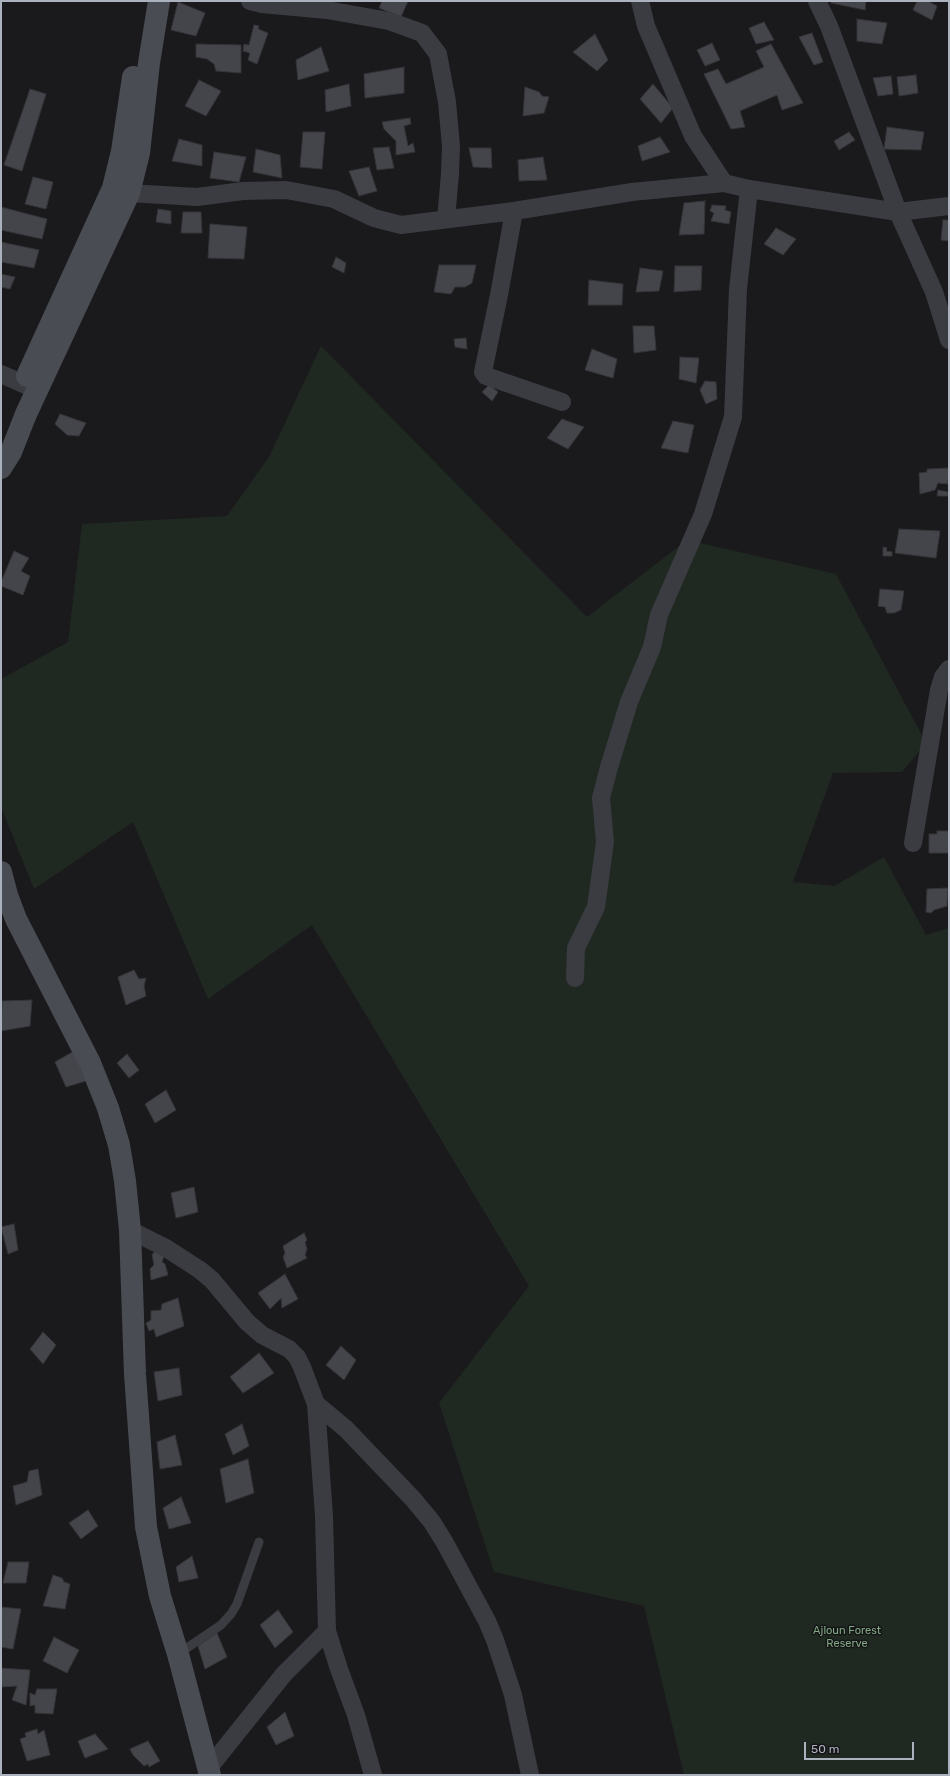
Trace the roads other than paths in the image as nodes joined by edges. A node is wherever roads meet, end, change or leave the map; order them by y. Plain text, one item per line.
1 (144, 1) edge
2 (159, 1) edge
3 (250, 1) edge
4 (640, 1) edge
5 (817, 1) edge
6 (724, 183) junction
7 (749, 189) junction
8 (121, 191) junction
9 (949, 206) edge
10 (514, 211) junction
11 (898, 212) junction
12 (446, 219) junction
13 (949, 340) edge
14 (1, 374) edge
15 (30, 387) junction
16 (562, 402) dead end
17 (1, 468) edge
18 (949, 669) edge
19 (913, 843) dead end
20 (1, 876) edge
21 (575, 978) dead end
22 (130, 1230) junction
23 (316, 1404) junction
24 (259, 1542) dead end
25 (327, 1631) junction
26 (178, 1654) junction
27 (209, 1772) edge
28 (373, 1775) edge
29 (530, 1775) edge

1 - 8 street
2 - 8 street
3 - 12 street
4 - 6 street
5 - 11 street
6 - 7 street
6 - 10 street
7 - 11 street
7 - 21 street
8 - 12 street
8 - 15 street
9 - 11 street
10 - 12 street
10 - 16 street
11 - 13 street
14 - 15 street
15 - 17 street
18 - 19 street
20 - 22 street
22 - 23 street
22 - 26 street
23 - 25 street
23 - 29 street
24 - 26 lane
25 - 27 street
25 - 28 street
26 - 27 street

